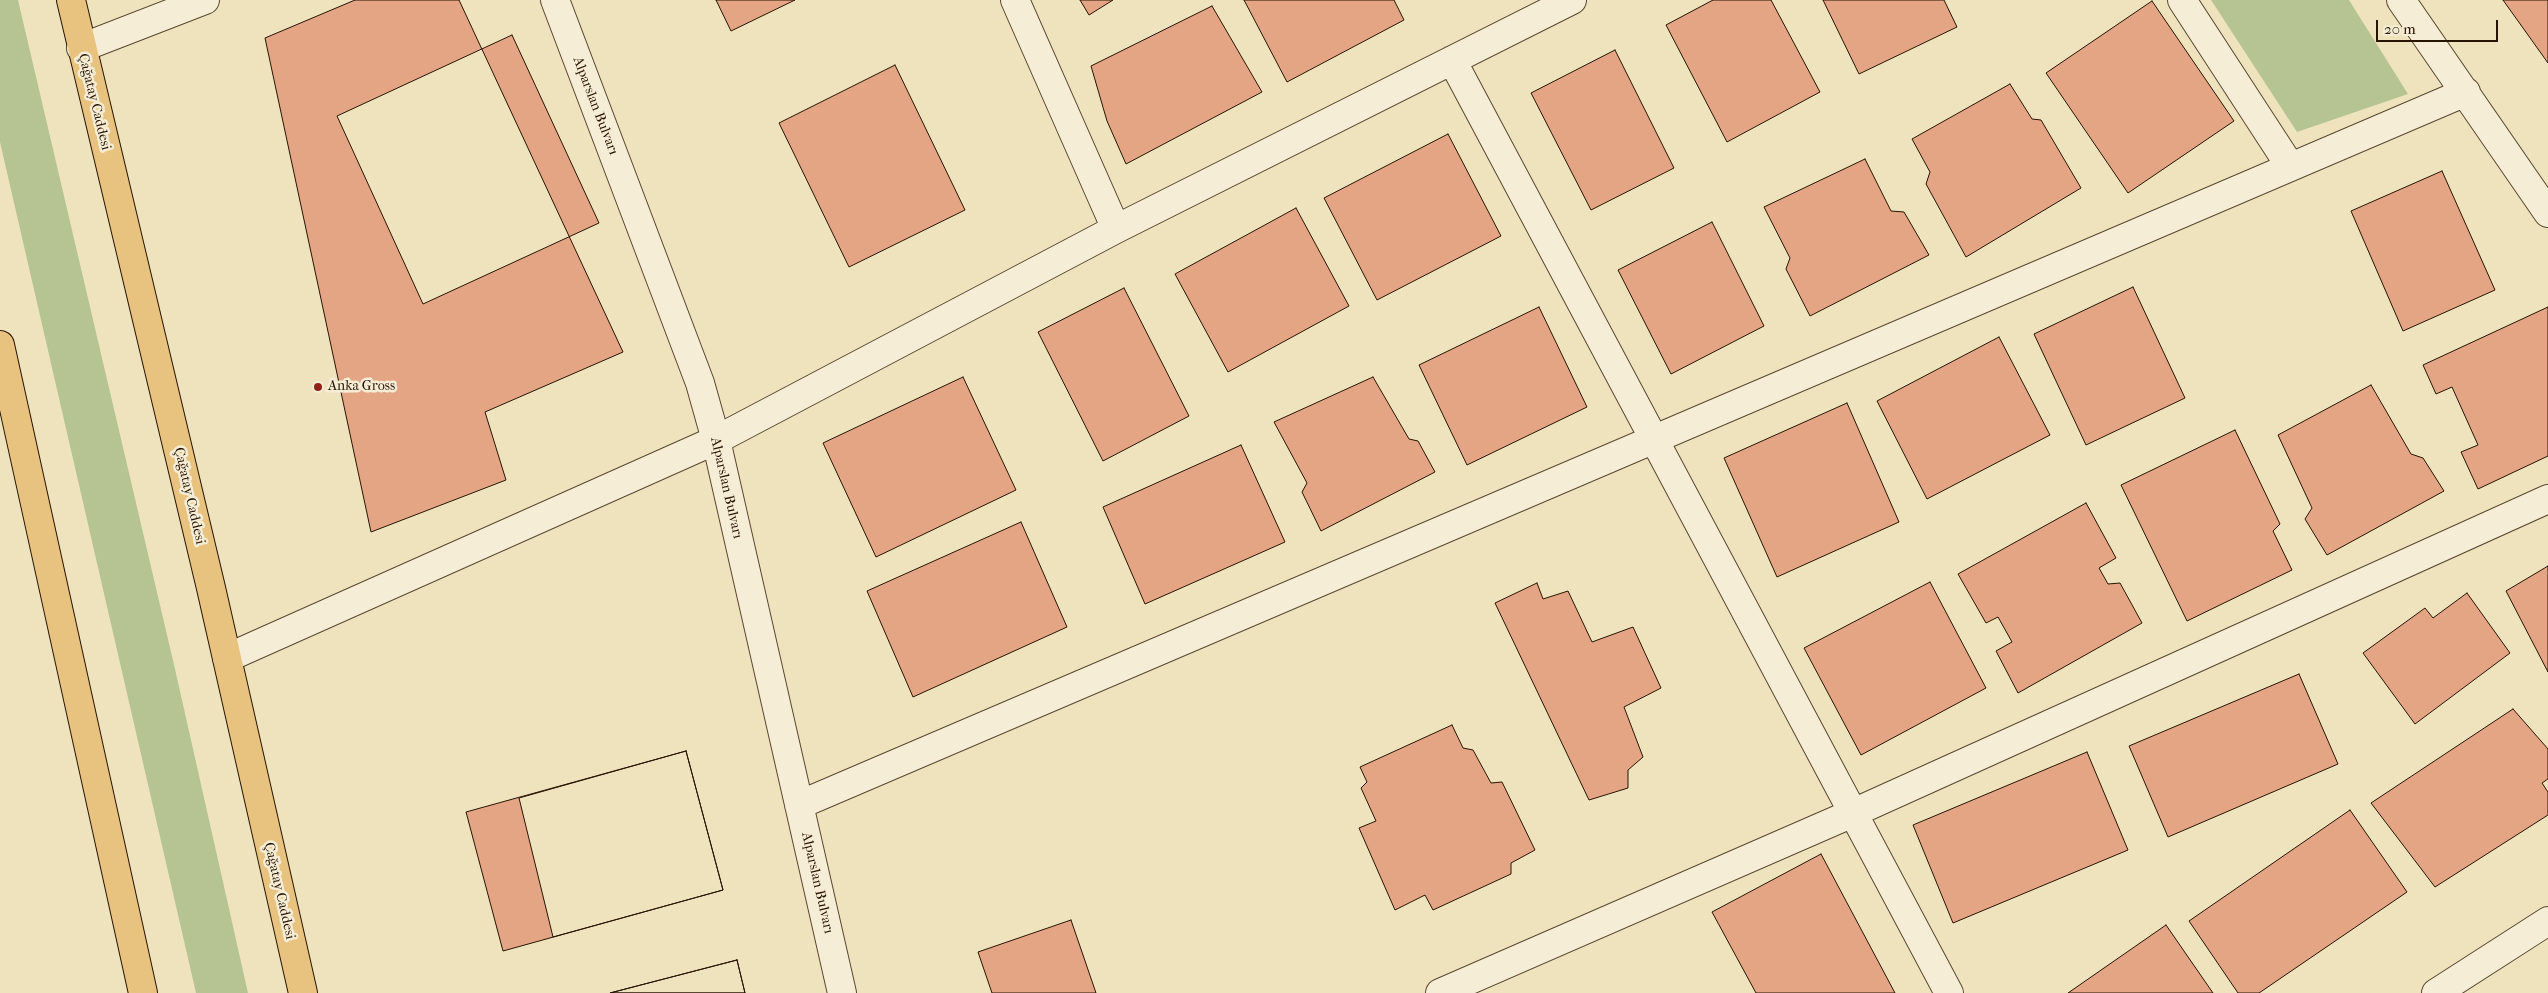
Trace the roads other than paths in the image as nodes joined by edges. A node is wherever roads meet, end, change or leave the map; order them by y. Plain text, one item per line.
1 (71, 0) edge
2 (205, 0) edge
3 (555, 0) edge
4 (1015, 0) edge
5 (1572, 0) edge
6 (2182, 0) edge
7 (2402, 0) edge
8 (81, 48) junction
9 (1452, 60) junction
10 (2466, 92) junction
11 (2290, 166) junction
12 (2548, 214) edge
13 (1116, 229) junction
14 (0, 345) edge
15 (1654, 438) junction
16 (716, 440) junction
17 (2548, 498) edge
18 (227, 658) junction
19 (799, 805) junction
20 (1854, 812) junction
21 (2548, 921) edge
22 (143, 993) edge
23 (303, 993) edge
24 (842, 993) edge
25 (1440, 993) edge
26 (1949, 993) edge
27 (2436, 993) edge

1 - 8 main road, Çağatay Caddesi
2 - 8 street
3 - 16 street, Alparslan Bulvarı
4 - 13 street
5 - 9 street
6 - 11 street
7 - 10 street
8 - 18 main road, Çağatay Caddesi
9 - 13 street
9 - 15 street
10 - 11 street
10 - 12 street
11 - 15 street
13 - 16 street
14 - 22 main road
15 - 19 street
15 - 20 street
16 - 18 street
16 - 19 street, Alparslan Bulvarı
17 - 20 street
18 - 23 main road, Çağatay Caddesi
19 - 24 street, Alparslan Bulvarı
20 - 25 street
20 - 26 street
21 - 27 street

